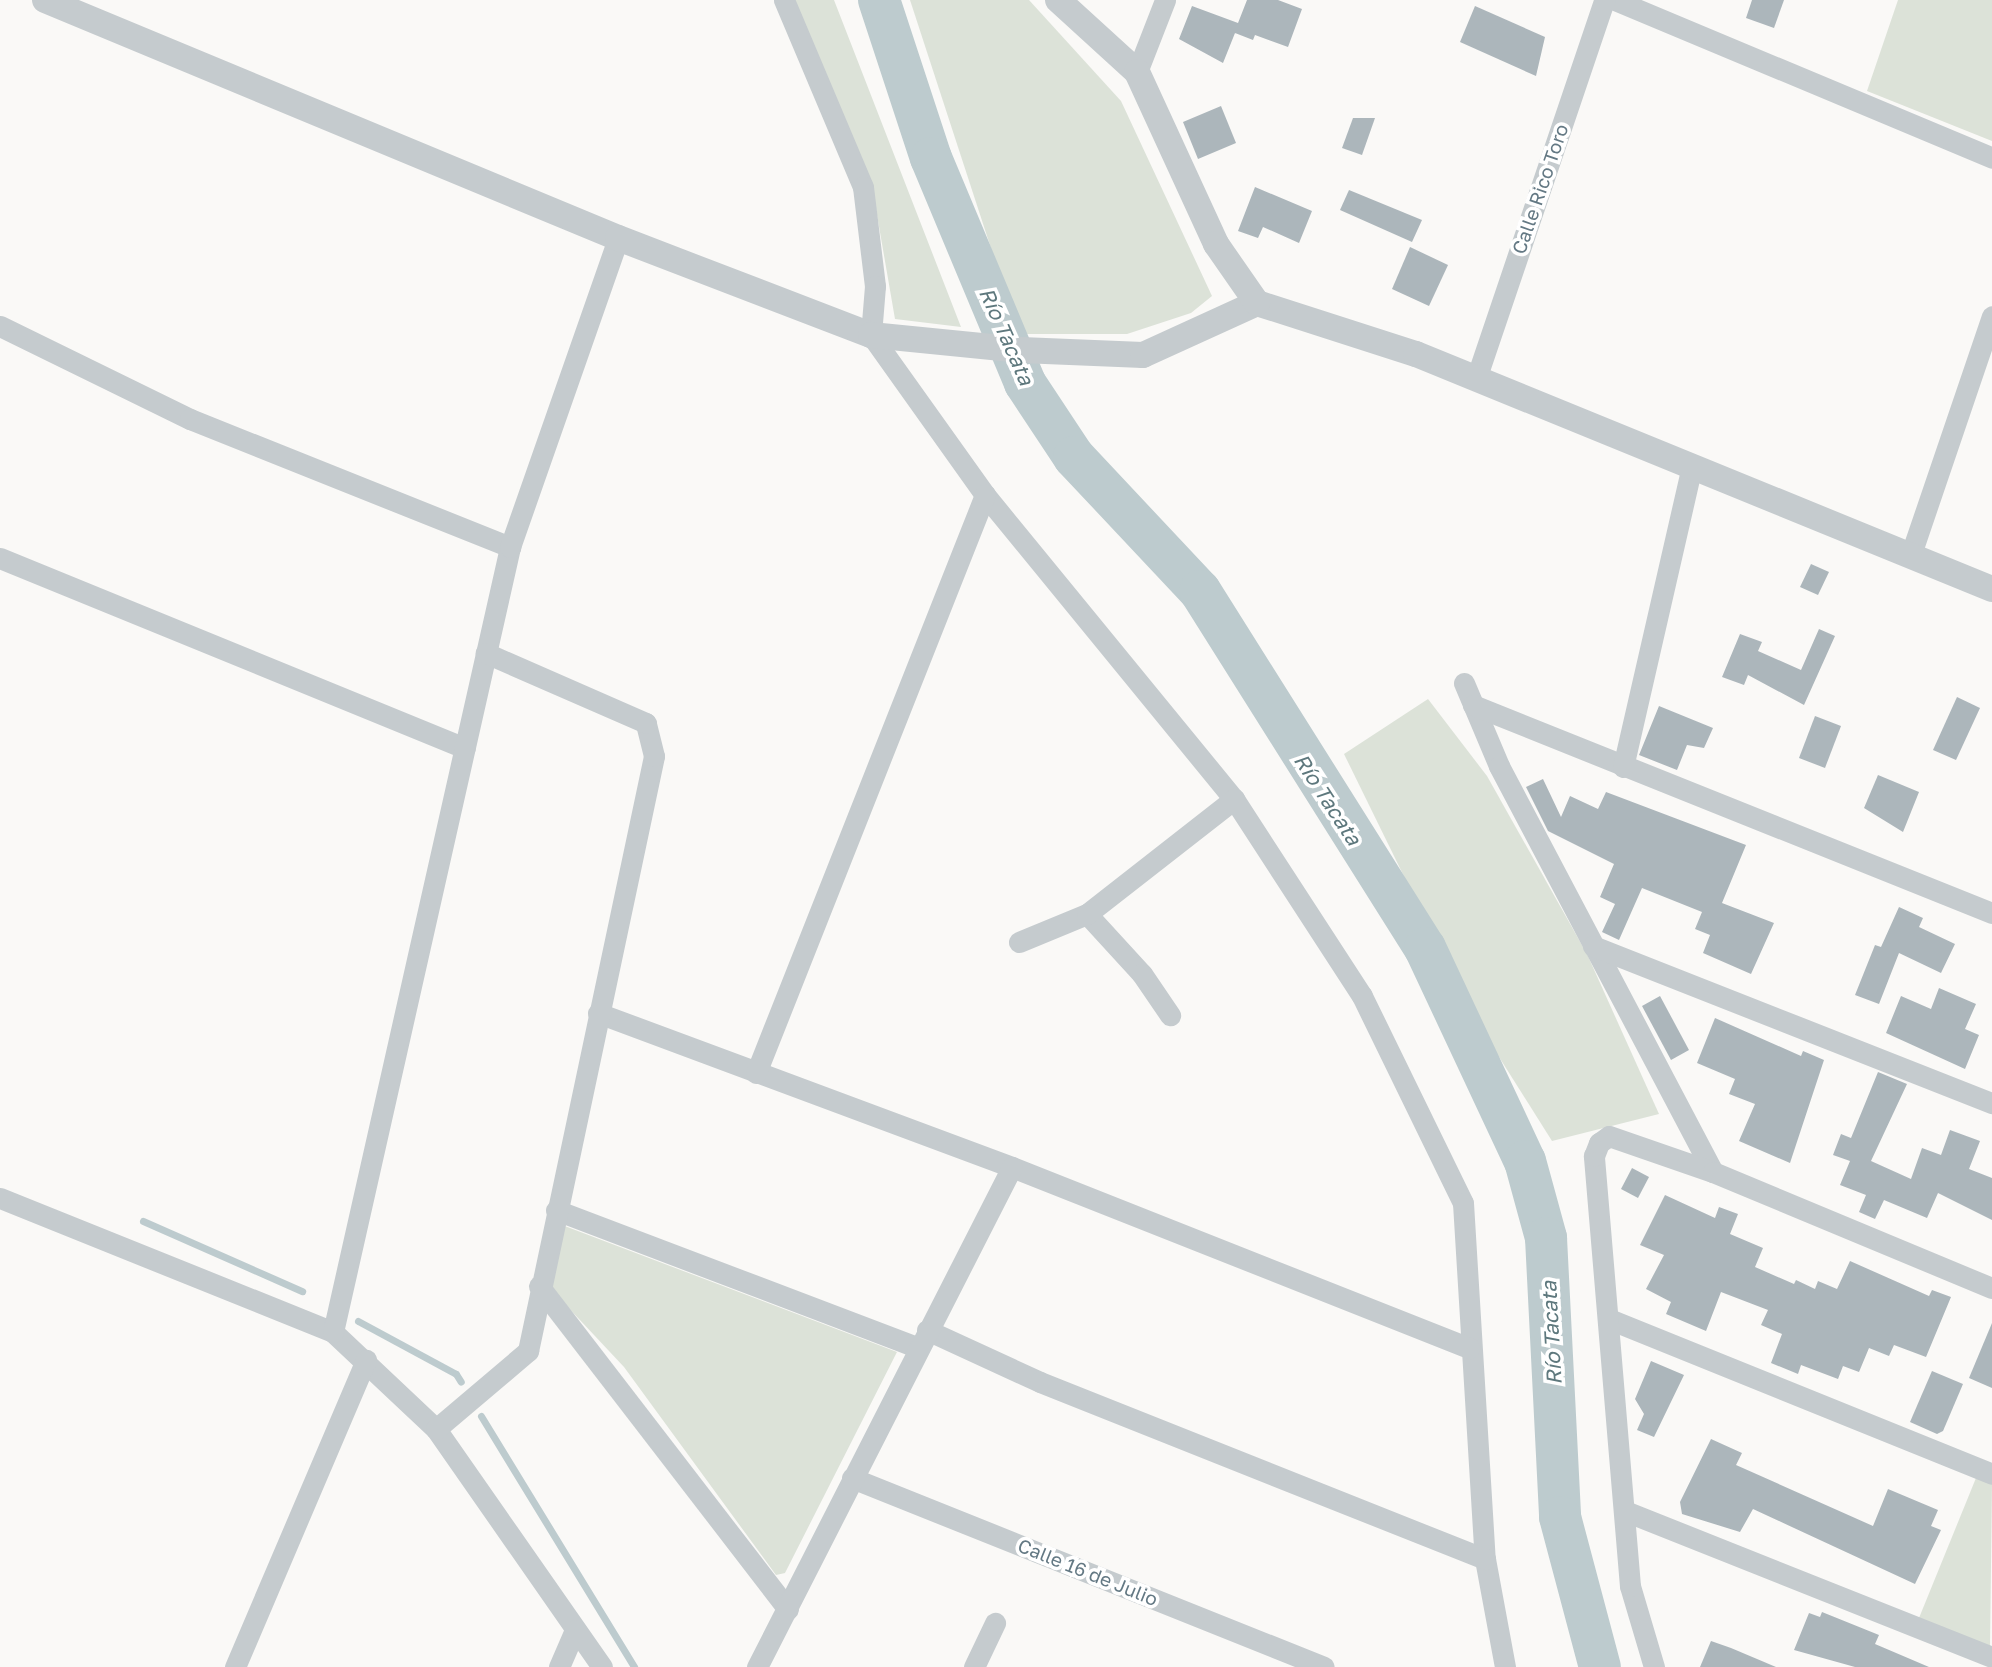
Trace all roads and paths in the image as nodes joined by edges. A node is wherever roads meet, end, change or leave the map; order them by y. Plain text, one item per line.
1 (45, 0) edge
2 (783, 0) edge
3 (1058, 0) edge
4 (1165, 0) edge
5 (1604, 0) edge
6 (1615, 0) edge
7 (1137, 72) junction
8 (1992, 158) edge
9 (618, 237) junction
10 (1256, 303) junction
11 (1992, 316) edge
12 (0, 326) edge
13 (871, 335) junction
14 (1985, 358) edge
15 (1476, 379) junction
16 (1691, 469) junction
17 (985, 495) junction
18 (510, 547) junction
19 (1911, 554) junction
20 (0, 558) edge
21 (1992, 589) edge
22 (486, 653) junction
23 (1464, 683) dead end
24 (1473, 705) junction
25 (465, 748) junction
26 (1623, 767) junction
27 (1234, 799) junction
28 (1992, 912) edge
29 (1087, 914) junction
30 (1019, 942) dead end
31 (1593, 946) junction
32 (598, 1013) junction
33 (1170, 1015) dead end
34 (755, 1073) junction
35 (1992, 1103) edge
36 (1012, 1167) junction
37 (1713, 1172) junction
38 (0, 1198) edge
39 (556, 1210) junction
40 (539, 1286) junction
41 (1992, 1288) edge
42 (1609, 1319) junction
43 (333, 1332) junction
44 (922, 1339) junction
45 (1471, 1348) junction
46 (366, 1360) junction
47 (436, 1429) junction
48 (1992, 1474) edge
49 (852, 1478) junction
50 (1625, 1511) junction
51 (1485, 1559) junction
52 (788, 1609) junction
53 (995, 1623) dead end
54 (575, 1630) junction
55 (1992, 1657) edge
56 (1966, 1658) edge
57 (236, 1667) edge
58 (559, 1667) edge
59 (602, 1667) edge
60 (757, 1667) edge
61 (974, 1667) edge
62 (1324, 1667) edge
63 (1505, 1667) edge
64 (1654, 1667) edge

1 - 9 street
2 - 13 street
3 - 7 street
4 - 7 street
5 - 15 street, Calle Rico Toro
6 - 8 street
7 - 10 street
9 - 13 street
9 - 18 street
10 - 13 street
10 - 15 street
11 - 14 street
12 - 18 street
13 - 17 street
14 - 19 street
15 - 16 street
16 - 19 street
16 - 26 street
17 - 27 street
17 - 34 street
18 - 22 street
19 - 21 street
20 - 25 street
22 - 25 street
22 - 32 street
23 - 24 street
24 - 26 street
24 - 31 street
25 - 43 street
26 - 28 street
27 - 29 street
27 - 45 street
29 - 30 street
29 - 33 street
31 - 35 street
31 - 37 street
32 - 34 street
32 - 39 street
34 - 36 street
36 - 44 street
36 - 45 street
37 - 41 street
37 - 42 street
38 - 43 street
39 - 40 street
39 - 44 street
40 - 47 street
40 - 52 street
42 - 48 street
42 - 50 street
43 - 46 street
44 - 49 street
44 - 51 street
45 - 51 street
46 - 47 street
46 - 57 street
47 - 54 street
49 - 52 street
49 - 62 street, Calle 16 de Julio
50 - 56 street
50 - 64 street
51 - 63 street
52 - 60 street
53 - 61 street
54 - 58 street
54 - 59 street
55 - 56 street

